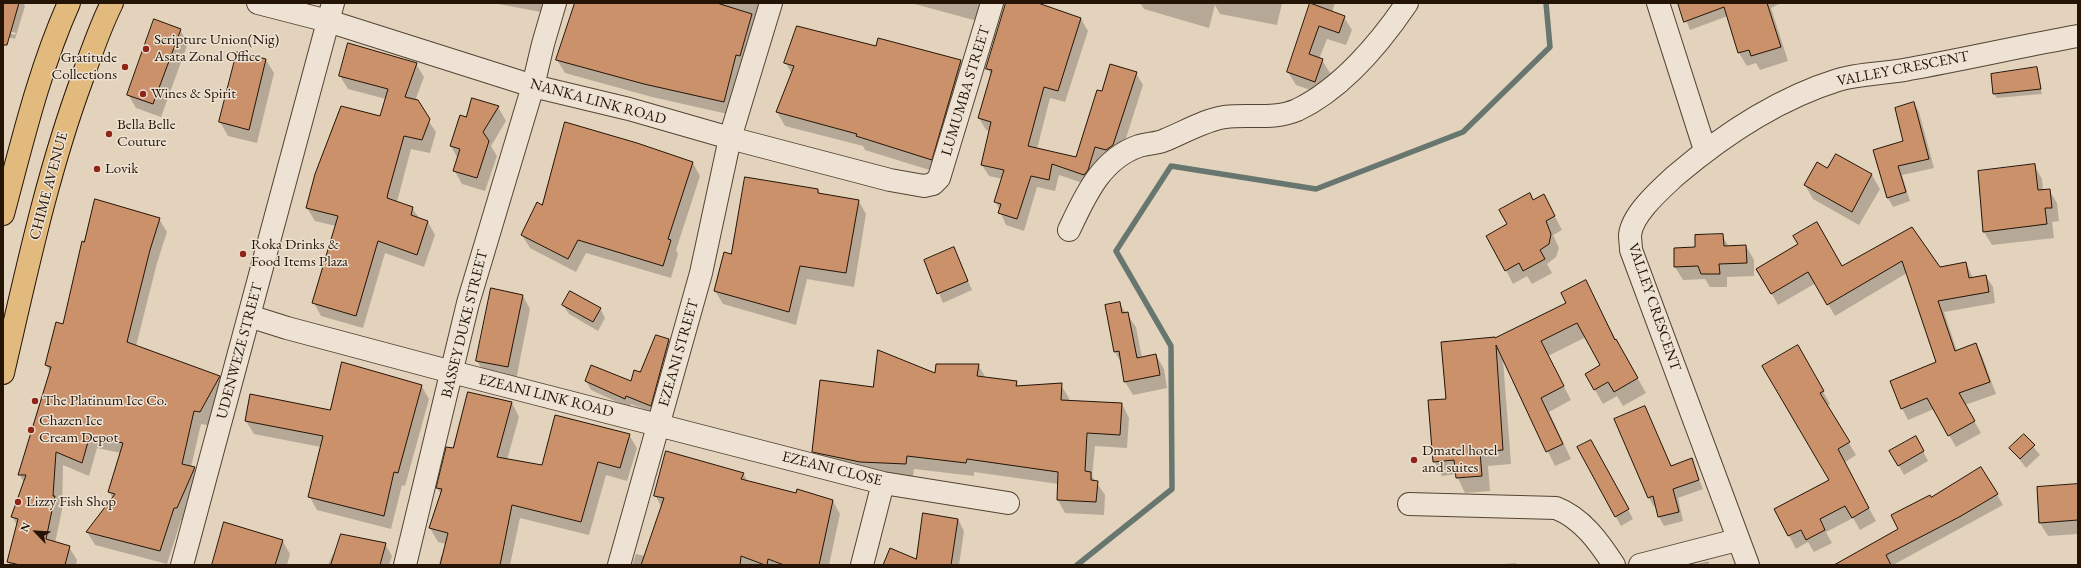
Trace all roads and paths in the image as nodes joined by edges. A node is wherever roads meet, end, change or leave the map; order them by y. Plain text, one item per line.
1 (69, 3) edge
2 (112, 3) edge
3 (258, 3) edge
4 (554, 3) edge
5 (771, 3) edge
6 (992, 3) edge
7 (1407, 3) edge
8 (1658, 3) edge
9 (330, 12) edge
10 (2078, 36) edge
11 (533, 86) junction
12 (730, 138) junction
13 (1705, 150) junction
14 (939, 178) joint
15 (3, 214) edge
16 (1069, 230) dead end
17 (249, 316) junction
18 (452, 372) junction
19 (3, 374) edge
20 (658, 425) junction
21 (883, 483) junction
22 (1008, 503) dead end
23 (1409, 504) dead end
24 (1737, 540) junction
25 (182, 565) edge
26 (405, 565) edge
27 (619, 565) edge
28 (862, 565) edge
29 (1614, 565) edge
30 (1640, 565) edge
31 (1748, 565) edge

1 - 15 main road
2 - 19 main road, CHIME AVENUE
3 - 9 street, NANKA LINK ROAD
4 - 11 street, BASSEY DUKE STREET
5 - 12 street, EZEANI STREET
6 - 14 street, LUMUMBA STREET
7 - 16 street
8 - 13 street
9 - 11 street, NANKA LINK ROAD
9 - 17 street, UDENWEZE STREET
10 - 13 street, VALLEY CRESCENT
11 - 12 street, NANKA LINK ROAD
11 - 18 street, BASSEY DUKE STREET
12 - 14 street, NANKA LINK ROAD
12 - 20 street, EZEANI STREET
13 - 24 street, VALLEY CRESCENT
17 - 18 street, EZEANI LINK ROAD
17 - 25 street, UDENWEZE STREET
18 - 20 street, EZEANI LINK ROAD
18 - 26 street, BASSEY DUKE STREET
20 - 21 street, EZEANI CLOSE
20 - 27 street, EZEANI STREET
21 - 22 street, EZEANI CLOSE
21 - 28 street
23 - 29 street
24 - 30 street
24 - 31 street, VALLEY CRESCENT

